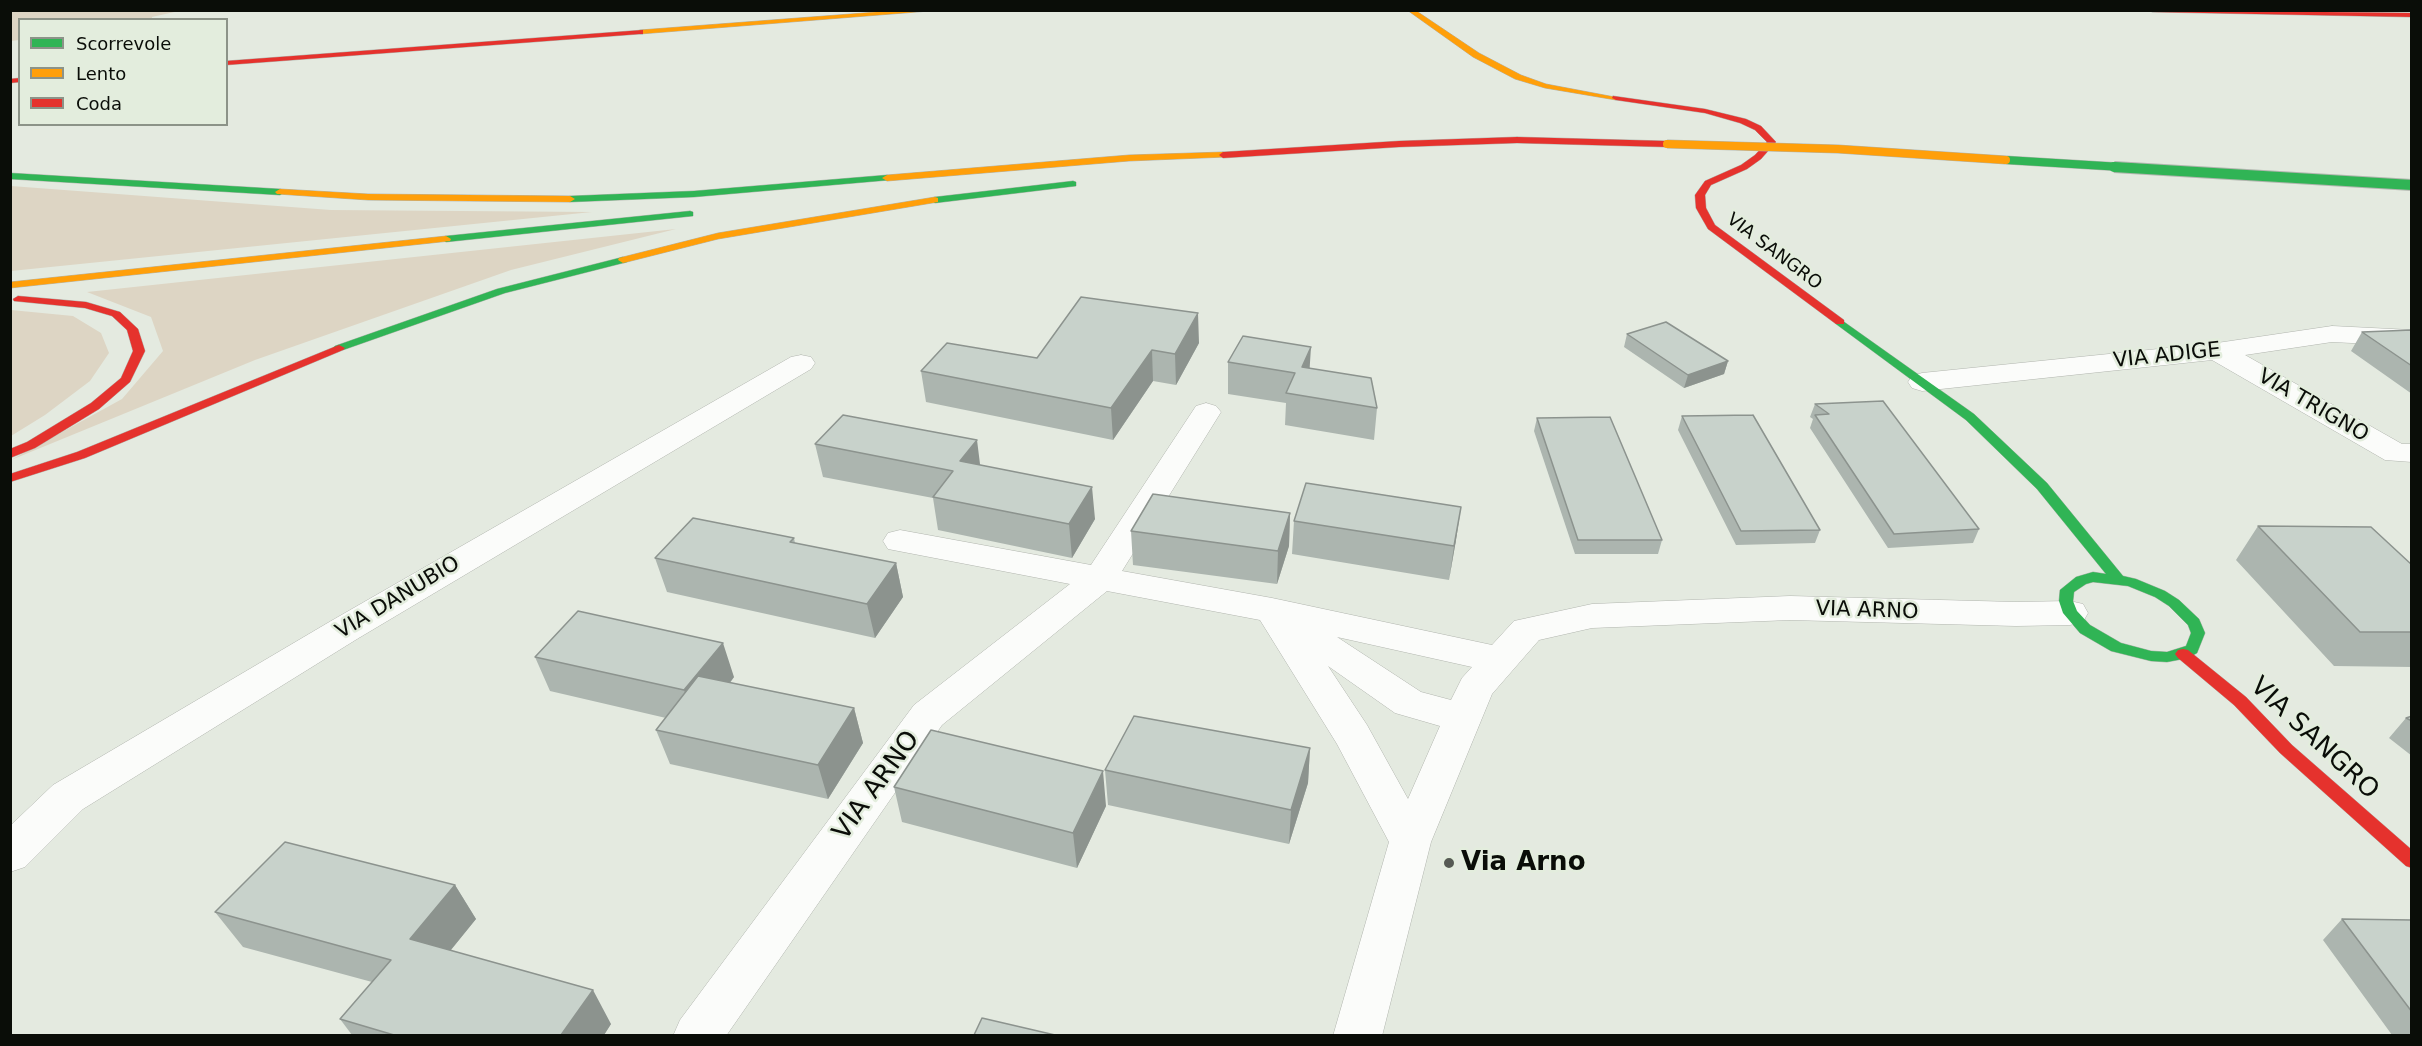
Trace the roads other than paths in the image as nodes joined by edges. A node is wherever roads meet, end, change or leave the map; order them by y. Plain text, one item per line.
1 (777, 10) edge
2 (939, 10) edge
3 (1410, 10) edge
4 (2152, 10) edge
5 (2412, 15) edge
6 (228, 52) edge
7 (228, 63) edge
8 (1294, 152) junction
9 (1185, 170) dead end
10 (10, 176) edge
11 (1085, 183) dead end
12 (2412, 185) edge
13 (885, 194) dead end
14 (708, 212) dead end
15 (10, 285) edge
16 (10, 299) edge
17 (2412, 338) edge
18 (2217, 351) junction
19 (801, 363) dead end
20 (1922, 382) junction
21 (1206, 412) dead end
22 (2412, 453) edge
23 (10, 454) edge
24 (10, 478) edge
25 (900, 542) dead end
26 (1100, 578) junction
27 (2118, 579) junction
28 (1272, 610) junction
29 (2070, 613) junction
30 (2183, 654) junction
31 (1500, 660) junction
32 (1462, 718) junction
33 (1410, 842) junction
34 (10, 854) edge
35 (2412, 861) edge
36 (698, 1035) edge
37 (1357, 1035) edge

1 - 6 main road
2 - 7 main road
3 - 20 main road, VIA SANGRO
4 - 5 main road
8 - 9 main road
8 - 10 main road
8 - 12 main road, bridge
8 - 13 main road
11 - 24 main road
14 - 15 main road
16 - 23 main road
17 - 18 street, VIA ADIGE
18 - 20 street, VIA ADIGE
18 - 22 street, VIA TRIGNO
19 - 34 street, VIA DANUBIO
20 - 27 main road, VIA SANGRO
21 - 26 street, VIA ARNO
25 - 26 street
26 - 28 street
26 - 36 street, VIA ARNO
27 - 29 main road
27 - 30 main road
28 - 31 street
28 - 32 street
28 - 33 street
29 - 30 main road
29 - 31 street, VIA ARNO
30 - 35 main road, VIA SANGRO
31 - 32 street, VIA ARNO
32 - 33 street, VIA ARNO
33 - 37 street, VIA ARNO

